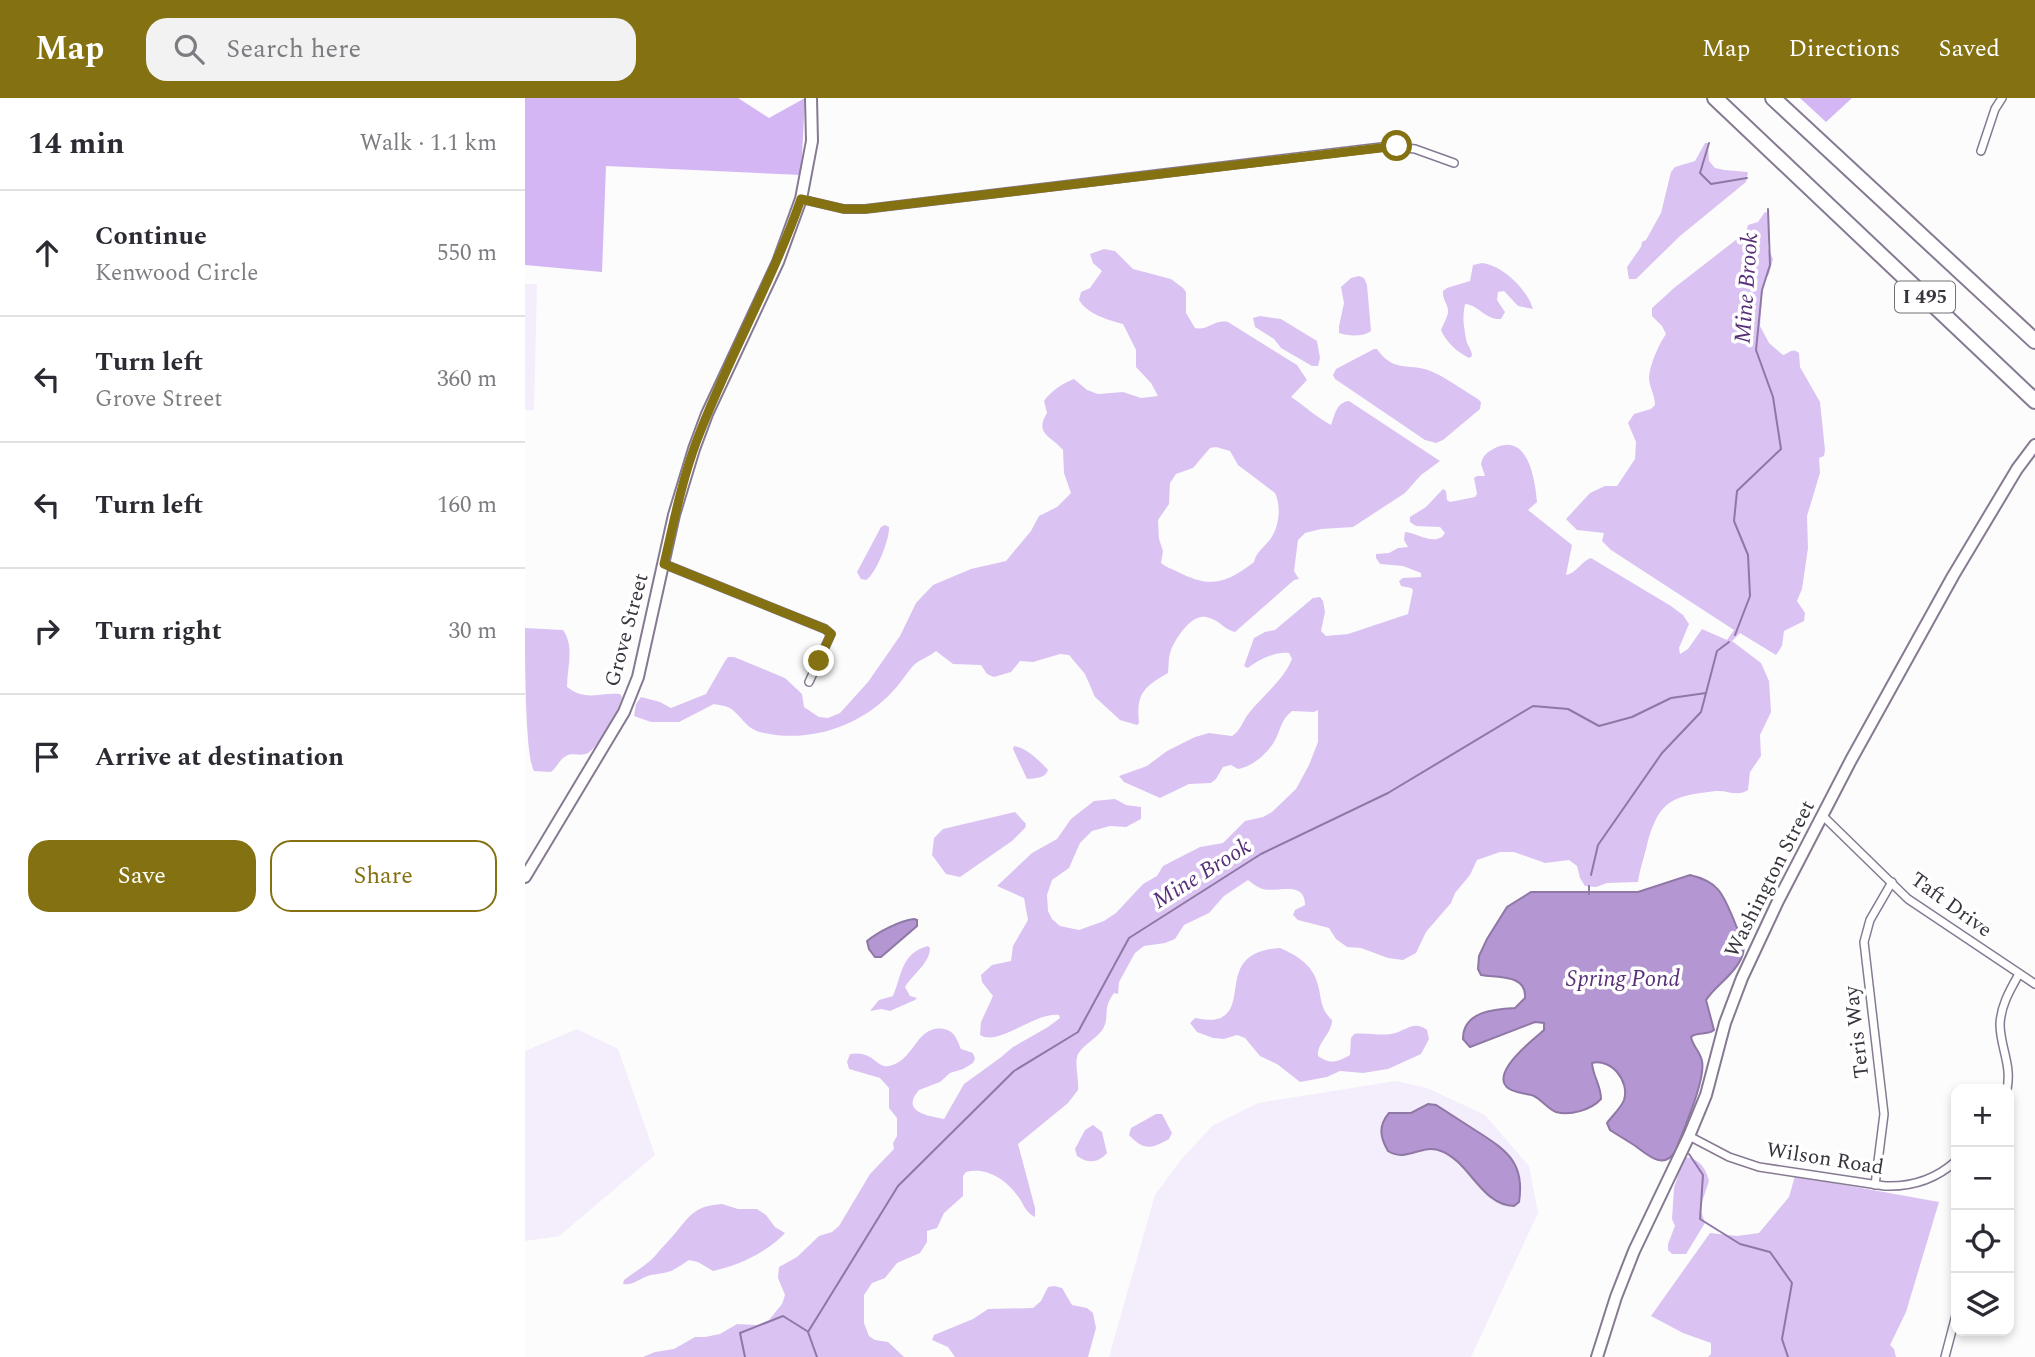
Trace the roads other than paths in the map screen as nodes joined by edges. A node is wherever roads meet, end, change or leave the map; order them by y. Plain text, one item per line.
1 (811, 98) edge
2 (1714, 98) edge
3 (1773, 98) edge
4 (2002, 98) edge
5 (1981, 151) dead end
6 (1454, 163) dead end
7 (801, 199) junction
8 (2035, 341) edge
9 (2035, 401) edge
10 (2035, 445) edge
11 (664, 564) junction
12 (809, 682) dead end
13 (1823, 816) junction
14 (525, 877) edge
15 (1892, 881) junction
16 (2019, 974) junction
17 (2035, 984) edge
18 (2007, 1084) edge
19 (1689, 1136) junction
20 (1951, 1164) edge
21 (1875, 1185) junction
22 (1951, 1334) edge
23 (1597, 1357) edge
24 (1945, 1357) edge

1 - 7 main road, Grove Street
2 - 9 highway, I 495
3 - 8 highway, I 495
4 - 5 street
6 - 7 street
7 - 11 main road, Grove Street
10 - 13 main road, Washington Street
11 - 12 street
11 - 14 main road, Grove Street
13 - 15 street, Taft Drive
13 - 19 main road, Washington Street
15 - 16 street, Taft Drive
15 - 21 street, Teris Way
16 - 17 street, Taft Drive
16 - 18 street
19 - 21 street, Wilson Road
19 - 23 main road, Washington Street
20 - 21 street, Wilson Road
22 - 24 street

